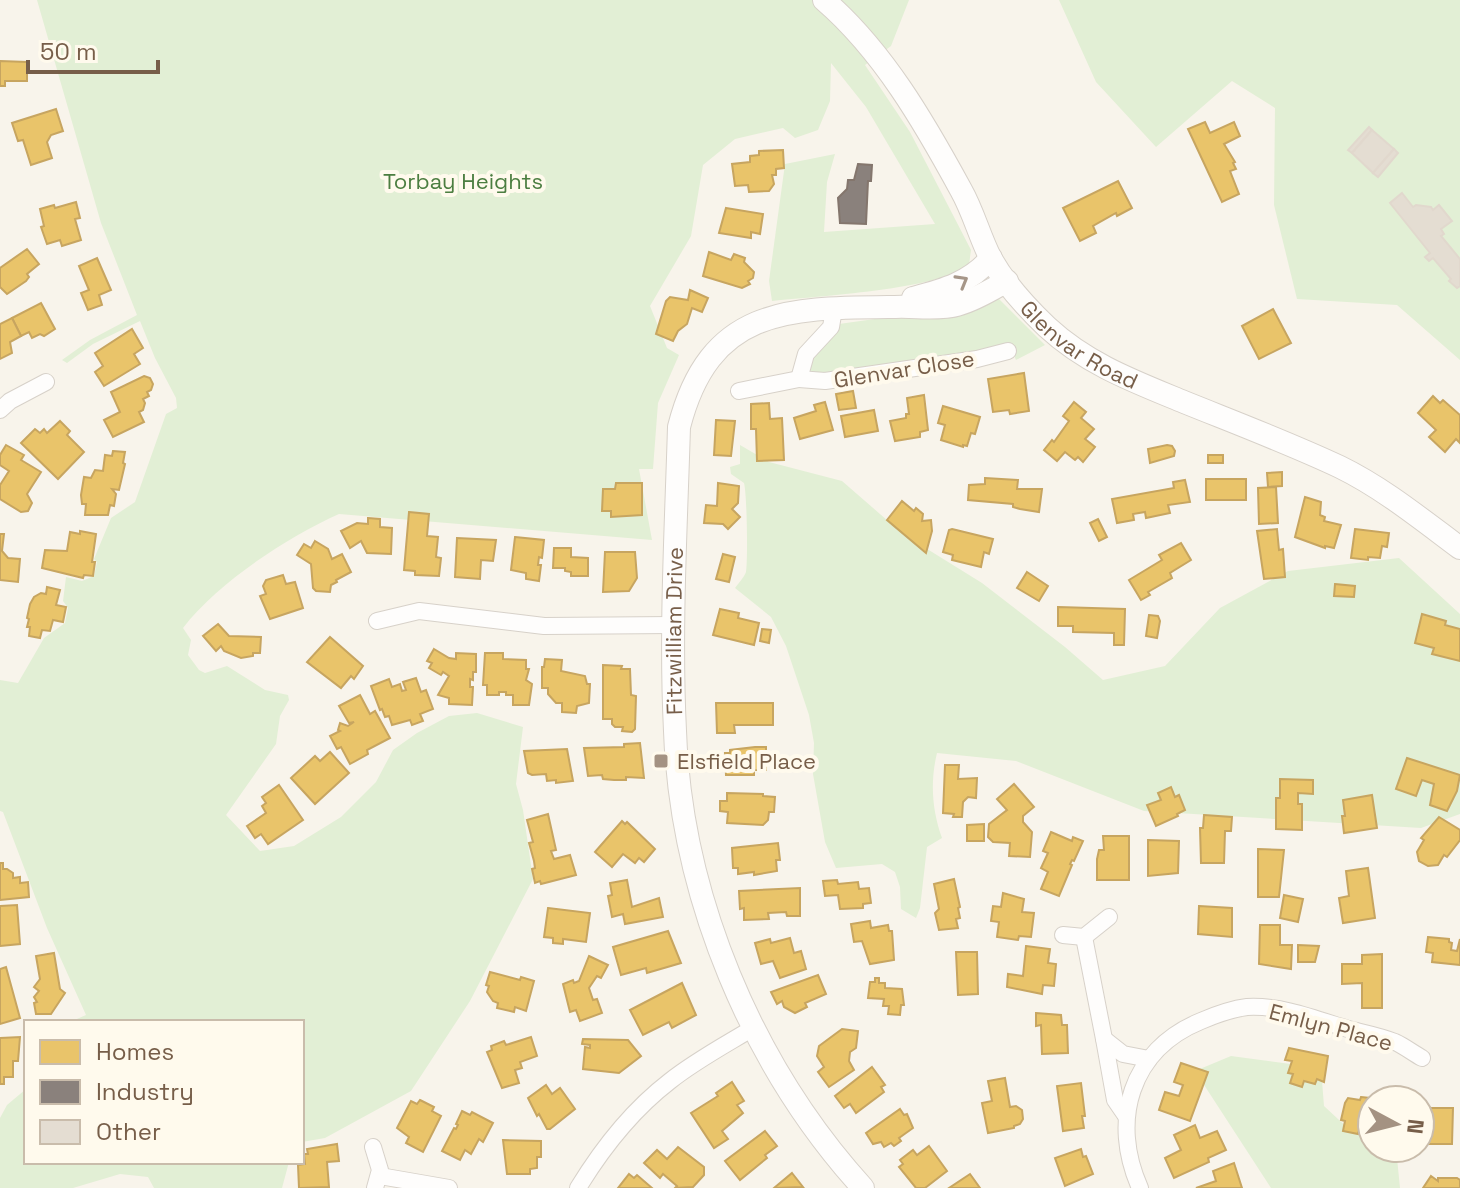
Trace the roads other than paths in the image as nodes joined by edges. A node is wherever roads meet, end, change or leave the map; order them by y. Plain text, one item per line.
1 (824, 0) edge
2 (991, 258) junction
3 (1007, 281) junction
4 (873, 307) junction
5 (834, 309) junction
6 (1008, 351) dead end
7 (799, 379) junction
8 (46, 382) dead end
9 (739, 391) dead end
10 (0, 410) edge
11 (1460, 548) edge
12 (377, 621) dead end
13 (674, 625) junction
14 (1109, 917) dead end
15 (1063, 935) dead end
16 (1084, 937) junction
17 (753, 1028) junction
18 (1104, 1039) junction
19 (1422, 1058) dead end
20 (1149, 1059) junction
21 (1126, 1116) junction
22 (373, 1147) dead end
23 (378, 1182) edge
24 (449, 1188) edge
25 (578, 1188) edge
26 (863, 1188) edge
27 (1140, 1188) edge

1 - 2 street, Glenvar Road
2 - 3 street, Glenvar Road
4 -> 2 street, Fitzwilliam Drive
3 - 4 street, Fitzwilliam Drive
3 - 11 street, Glenvar Road
4 - 5 street, Fitzwilliam Drive
5 - 7 street, Glenvar Close
5 - 13 street, Fitzwilliam Drive
6 - 7 street, Glenvar Close
7 - 9 street, Glenvar Close
8 - 10 street
12 - 13 street
13 - 17 street, Fitzwilliam Drive
14 - 16 street
15 - 16 street
16 - 18 street
17 - 25 street
17 - 26 street, Fitzwilliam Drive
18 - 20 street
18 - 21 street
19 - 20 street, Emlyn Place
20 - 21 street, Emlyn Place
21 - 27 street, Emlyn Place
22 - 23 street
23 - 24 street

